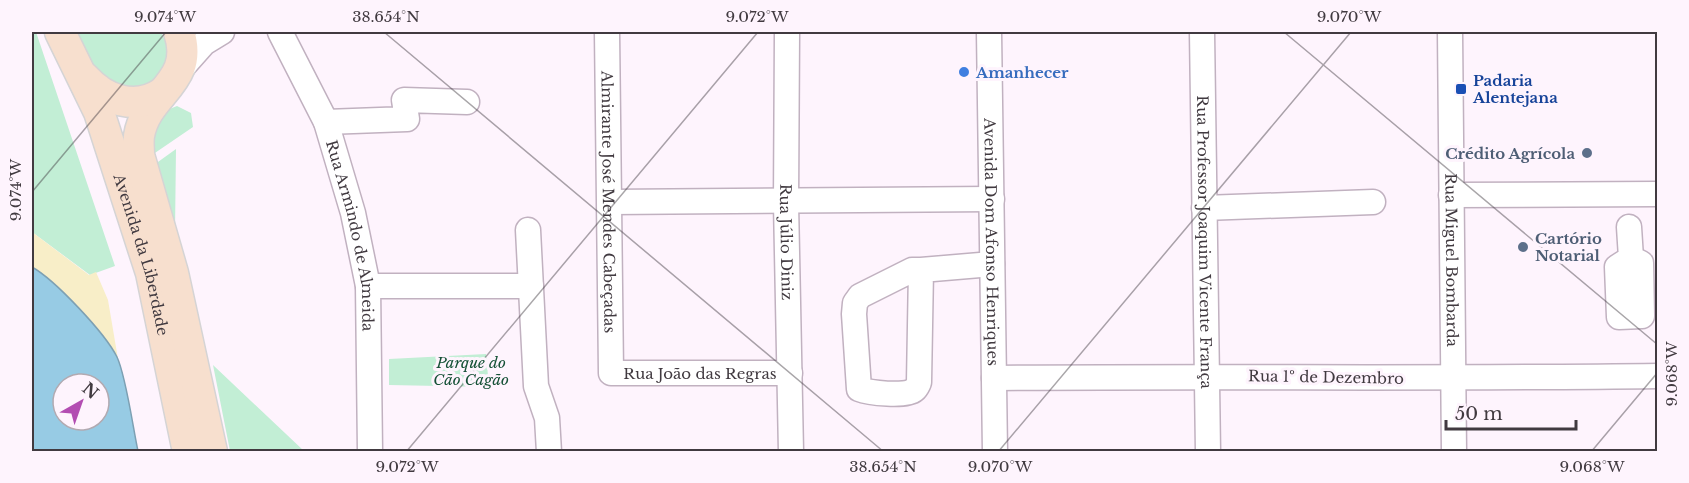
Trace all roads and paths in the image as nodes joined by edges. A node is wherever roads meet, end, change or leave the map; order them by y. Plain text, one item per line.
1 (60, 32) edge
2 (179, 32) edge
3 (222, 32) edge
4 (280, 32) edge
5 (607, 32) edge
6 (787, 32) edge
7 (989, 32) edge
8 (1202, 32) edge
9 (1450, 32) edge
10 (76, 66) junction
11 (180, 70) junction
12 (162, 93) junction
13 (467, 102) dead end
14 (326, 122) junction
15 (1658, 194) edge
16 (1451, 195) junction
17 (992, 199) junction
18 (610, 202) junction
19 (1373, 202) dead end
20 (786, 203) junction
21 (1204, 208) junction
22 (1629, 228) dead end
23 (528, 230) dead end
24 (1631, 258) dead end
25 (993, 264) junction
26 (921, 270) junction
27 (368, 286) junction
28 (531, 286) junction
29 (611, 373) joint
30 (790, 373) junction
31 (1207, 376) junction
32 (1658, 376) edge
33 (994, 378) junction
34 (1454, 379) junction
35 (188, 452) edge
36 (212, 452) edge
37 (370, 452) edge
38 (549, 452) edge
39 (791, 452) edge
40 (995, 452) edge
41 (1208, 452) edge
42 (1454, 452) edge

1 - 10 main road, Avenida da Liberdade
2 - 11 main road
3 - 11 street
4 - 14 street, Rua Armindo de Almeida
5 - 18 street, Almirante José Mendes Cabeçadas
6 - 20 street, Rua Júlio Diniz
7 - 17 street, Avenida Dom Afonso Henriques
8 - 21 street, Rua Professor Joaquim Vicente França
9 - 16 street, Rua Miguel Bombarda
10 - 12 main road, Avenida da Liberdade
10 - 35 main road, Avenida da Liberdade
11 - 12 main road, Avenida da Liberdade
12 - 36 main road, Avenida da Liberdade
13 - 14 street
14 - 27 street, Rua Armindo de Almeida
15 - 16 street
16 - 34 street, Rua Miguel Bombarda
17 - 20 street
17 - 25 street, Avenida Dom Afonso Henriques
18 - 20 street
18 - 29 street, Almirante José Mendes Cabeçadas
19 - 21 street
20 - 30 street, Rua Júlio Diniz
21 - 31 street, Rua Professor Joaquim Vicente França
22 - 24 street
23 - 28 street
25 - 26 street
25 - 33 street, Avenida Dom Afonso Henriques
26 - 26 street
27 - 28 street
27 - 37 street, Rua Armindo de Almeida
28 - 38 street
29 - 30 street, Rua João das Regras
30 - 39 street, Rua Júlio Diniz
31 - 33 street, Rua 1º de Dezembro
31 - 34 street, Rua 1º de Dezembro
31 - 41 street, Rua Professor Joaquim Vicente França
32 - 34 street, Rua 1º de Dezembro
33 - 40 street, Avenida Dom Afonso Henriques
34 - 42 street, Rua Miguel Bombarda

